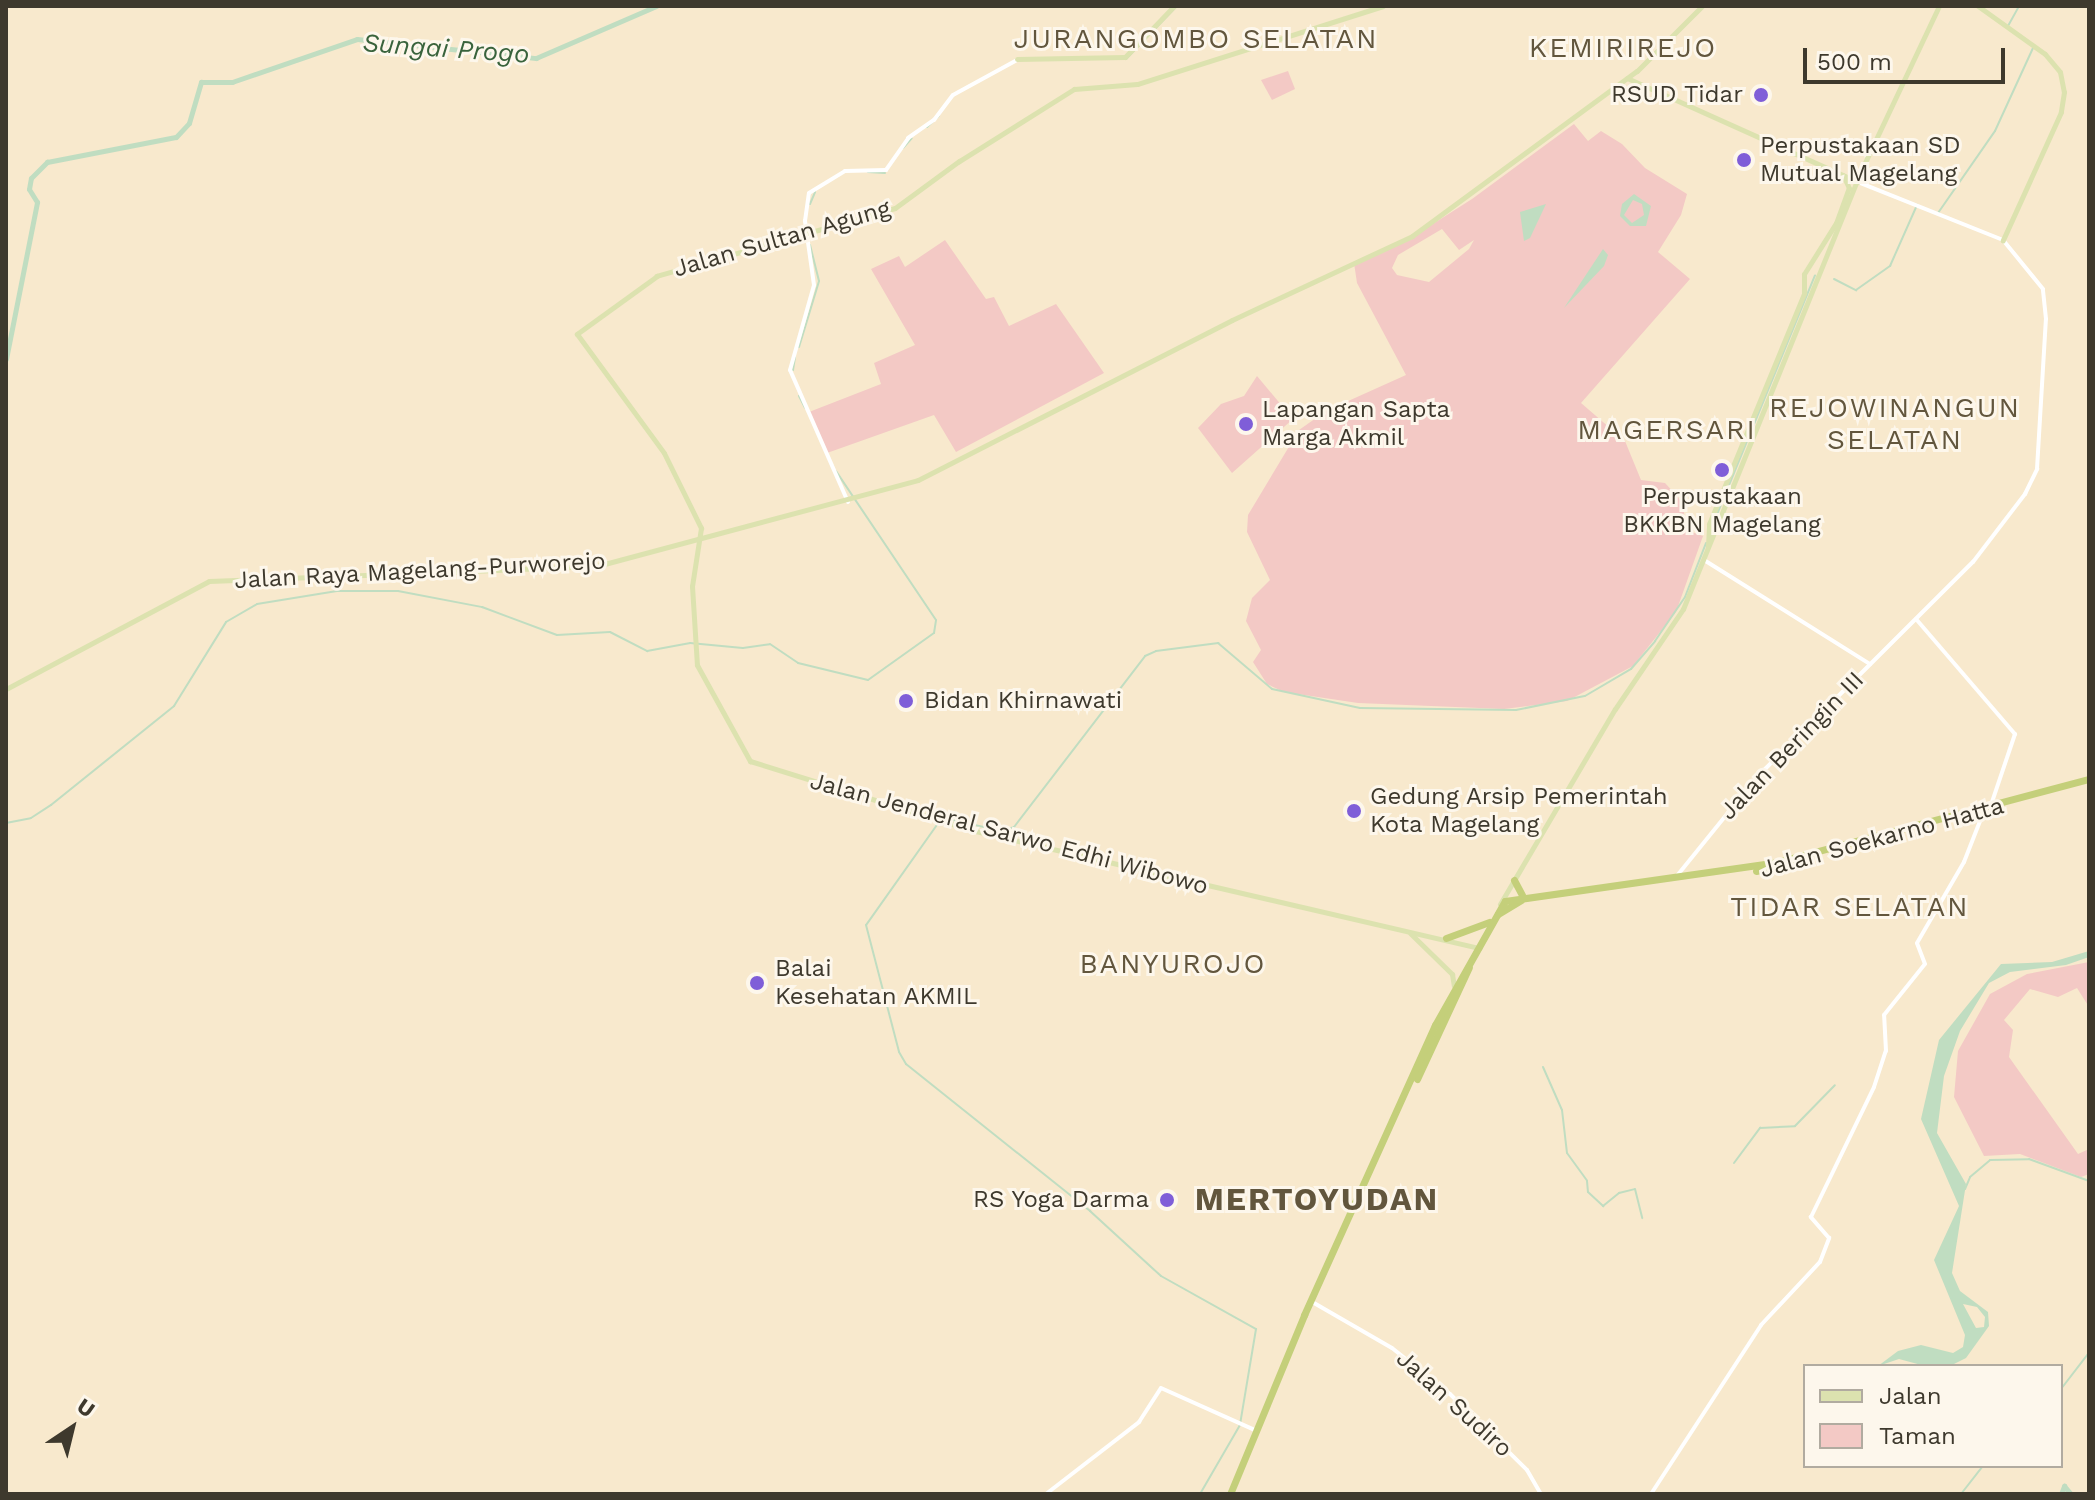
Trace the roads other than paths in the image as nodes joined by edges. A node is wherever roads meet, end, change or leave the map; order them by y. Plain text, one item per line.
1 (1174, 6) edge
2 (1383, 6) edge
3 (1702, 6) edge
4 (1939, 6) edge
5 (1978, 6) edge
6 (1017, 60) joint
7 (1627, 78) junction
8 (1851, 181) junction
9 (810, 232) junction
10 (2003, 240) junction
11 (1720, 497) junction
12 (1728, 500) junction
13 (851, 501) junction
14 (1712, 534) junction
15 (698, 541) junction
16 (1704, 560) junction
17 (1916, 619) junction
18 (1870, 664) junction
19 (6, 689) edge
20 (2089, 781) edge
21 (1988, 808) junction
22 (1514, 880) junction
23 (1673, 881) junction
24 (1513, 897) junction
25 (1498, 910) junction
26 (1489, 922) junction
27 (1406, 931) junction
28 (1425, 934) junction
29 (1446, 938) junction
30 (1422, 942) junction
31 (1477, 947) junction
32 (1457, 978) junction
33 (1314, 1303) junction
34 (1255, 1430) junction
35 (1046, 1494) edge
36 (1232, 1494) edge
37 (1541, 1494) edge
38 (1651, 1494) edge

1 - 6 main road
2 - 9 main road, Jalan Sultan Agung
3 - 7 main road, Jalan Raya Magelang-Purworejo
4 - 8 main road
5 - 10 main road
6 - 9 street
7 - 8 main road
7 - 13 main road, Jalan Raya Magelang-Purworejo
8 - 10 street
8 - 11 main road
8 - 12 main road
9 - 13 street
9 - 15 main road, Jalan Sultan Agung
10 - 17 street, Jalan Beringin III
11 - 12 main road
11 - 14 main road
12 - 14 main road
13 - 15 main road, Jalan Raya Magelang-Purworejo
14 - 16 main road
15 - 19 main road, Jalan Raya Magelang-Purworejo
15 - 27 main road, Jalan Jenderal Sarwo Edhi Wibowo
16 - 18 street
16 - 22 main road
17 - 18 street, Jalan Beringin III
17 - 21 street
18 - 23 street, Jalan Beringin III
20 - 21 highway, Jalan Soekarno Hatta
21 - 23 highway, Jalan Soekarno Hatta
21 - 38 street
22 - 24 highway
22 - 24 main road
23 - 24 highway, Jalan Soekarno Hatta
24 - 25 highway
24 - 25 main road
25 - 26 highway
25 - 31 highway
26 - 29 highway
26 - 31 highway
27 - 28 main road, Jalan Jenderal Sarwo Edhi Wibowo
27 - 30 main road, Jalan Jenderal Sarwo Edhi Wibowo
28 - 29 main road, Jalan Jenderal Sarwo Edhi Wibowo
28 - 30 main road
29 - 31 main road, Jalan Jenderal Sarwo Edhi Wibowo
30 - 32 main road, Jalan Jenderal Sarwo Edhi Wibowo
31 - 32 highway
32 - 33 highway
32 - 34 highway
33 - 36 highway
33 - 37 street, Jalan Sudiro
34 - 35 street
34 - 36 highway

